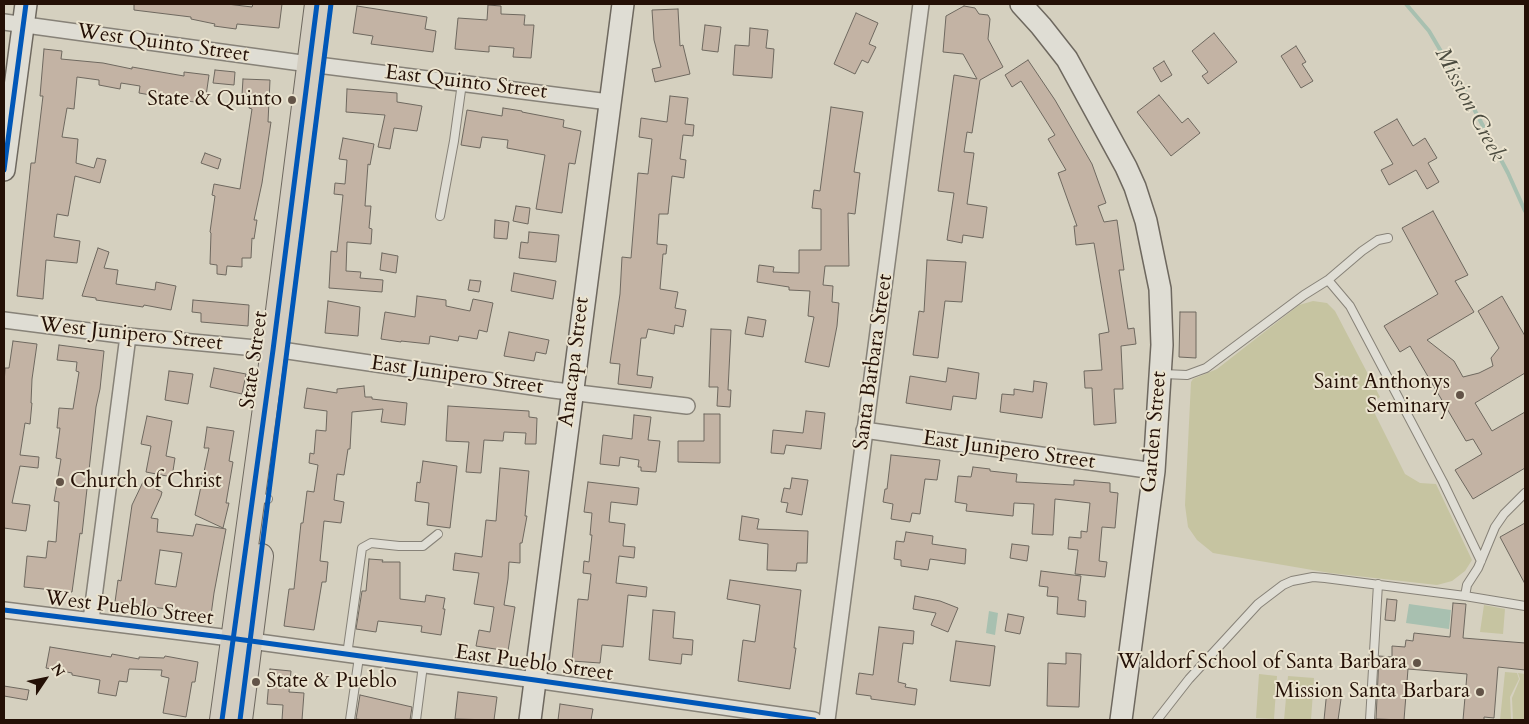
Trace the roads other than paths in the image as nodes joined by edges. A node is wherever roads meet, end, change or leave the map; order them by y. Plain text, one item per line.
1 (317, 4) edge
2 (331, 4) edge
3 (623, 4) edge
4 (921, 4) edge
5 (1021, 4) edge
6 (17, 17) edge
7 (316, 64) junction
8 (462, 83) junction
9 (609, 102) junction
10 (4, 170) edge
11 (440, 216) dead end
12 (1388, 238) dead end
13 (1328, 280) junction
14 (4, 320) edge
15 (128, 336) junction
16 (281, 350) junction
17 (1161, 374) junction
18 (572, 391) junction
19 (687, 406) dead end
20 (864, 430) junction
21 (1154, 471) junction
22 (1525, 493) edge
23 (438, 534) dead end
24 (1481, 561) junction
25 (1378, 584) junction
26 (1465, 596) junction
27 (1525, 606) edge
28 (4, 610) edge
29 (91, 620) junction
30 (241, 640) junction
31 (353, 656) junction
32 (423, 666) junction
33 (536, 680) junction
34 (222, 720) edge
35 (240, 720) edge
36 (350, 720) edge
37 (416, 720) edge
38 (530, 720) edge
39 (814, 720) edge
40 (826, 720) edge
41 (1121, 720) edge
42 (1157, 720) edge
43 (1370, 720) edge

1 - 7 main road, State Street
2 - 7 main road, State Street
3 - 9 street, Anacapa Street
4 - 20 street, Santa Barbara Street
5 - 17 street, Garden Street
6 - 7 street, West Quinto Street
6 - 10 street
7 - 8 street, East Quinto Street
7 - 16 main road, State Street
8 - 9 street, East Quinto Street
8 - 11 lane
9 - 18 street, Anacapa Street
12 - 13 lane
13 - 17 lane
13 - 24 lane
14 - 15 street, West Junipero Street
15 - 16 street, West Junipero Street
15 - 29 street
16 - 18 street, East Junipero Street
16 - 30 main road, State Street
17 - 21 street, Garden Street
18 - 19 street, East Junipero Street
18 - 33 street, Anacapa Street
20 - 21 street, East Junipero Street
20 - 40 street, Santa Barbara Street
21 - 41 street, Garden Street
22 - 24 lane
23 - 31 lane
24 - 26 lane
25 - 26 lane
25 - 42 lane
25 - 43 lane
26 - 27 lane
28 - 29 street, West Pueblo Street
29 - 30 street, West Pueblo Street
30 - 31 street, East Pueblo Street
30 - 34 main road, State Street
30 - 35 main road, State Street
31 - 32 street, East Pueblo Street
31 - 36 lane
32 - 33 street, East Pueblo Street
32 - 37 lane
33 - 38 street, Anacapa Street
33 - 39 street, East Pueblo Street

